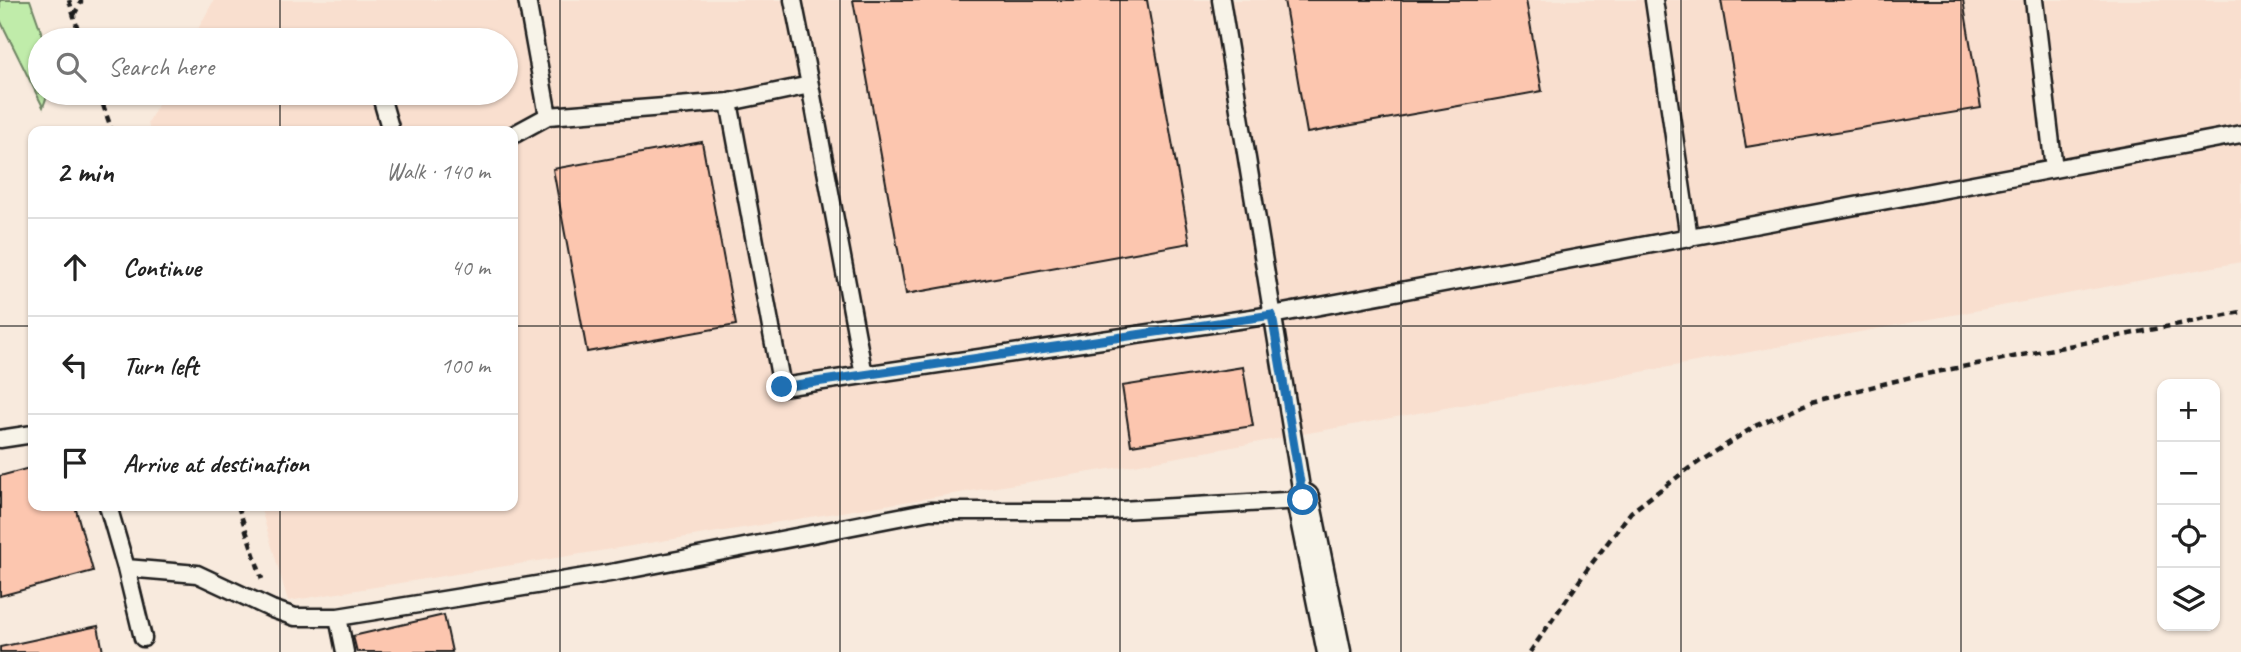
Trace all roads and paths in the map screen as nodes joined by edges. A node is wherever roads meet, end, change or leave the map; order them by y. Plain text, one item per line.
1 (69, 0) edge
2 (82, 0) edge
3 (527, 0) edge
4 (793, 0) edge
5 (1221, 0) edge
6 (1654, 0) edge
7 (2034, 0) edge
8 (73, 16) junction
9 (77, 28) edge
10 (810, 85) junction
11 (729, 102) junction
12 (103, 105) edge
13 (383, 105) edge
14 (548, 116) junction
15 (110, 126) edge
16 (390, 126) edge
17 (518, 132) edge
18 (2241, 134) edge
19 (2054, 169) junction
20 (1689, 238) junction
21 (2241, 312) edge
22 (1272, 315) junction
23 (864, 375) junction
24 (28, 435) edge
25 (0, 439) edge
26 (1303, 500) junction
27 (110, 511) edge
28 (240, 511) edge
29 (127, 568) junction
30 (272, 609) junction
31 (338, 618) junction
32 (144, 638) dead end
33 (345, 652) edge
34 (1334, 652) edge
35 (1530, 652) edge

1 - 8 path
2 - 8 path
3 - 14 lane
4 - 10 lane
5 - 22 lane
6 - 20 lane
7 - 19 lane
8 - 9 path
10 - 11 lane
10 - 23 lane
11 - 14 lane
11 - 23 lane
12 - 15 path
13 - 16 lane
14 - 17 lane
18 - 19 lane
19 - 20 lane
20 - 22 lane
21 - 35 path
22 - 23 lane
22 - 26 lane
24 - 25 lane
26 - 31 lane
26 - 34 street
27 - 29 lane
28 - 30 path
29 - 30 lane
29 - 32 lane
30 - 31 lane
31 - 33 lane

